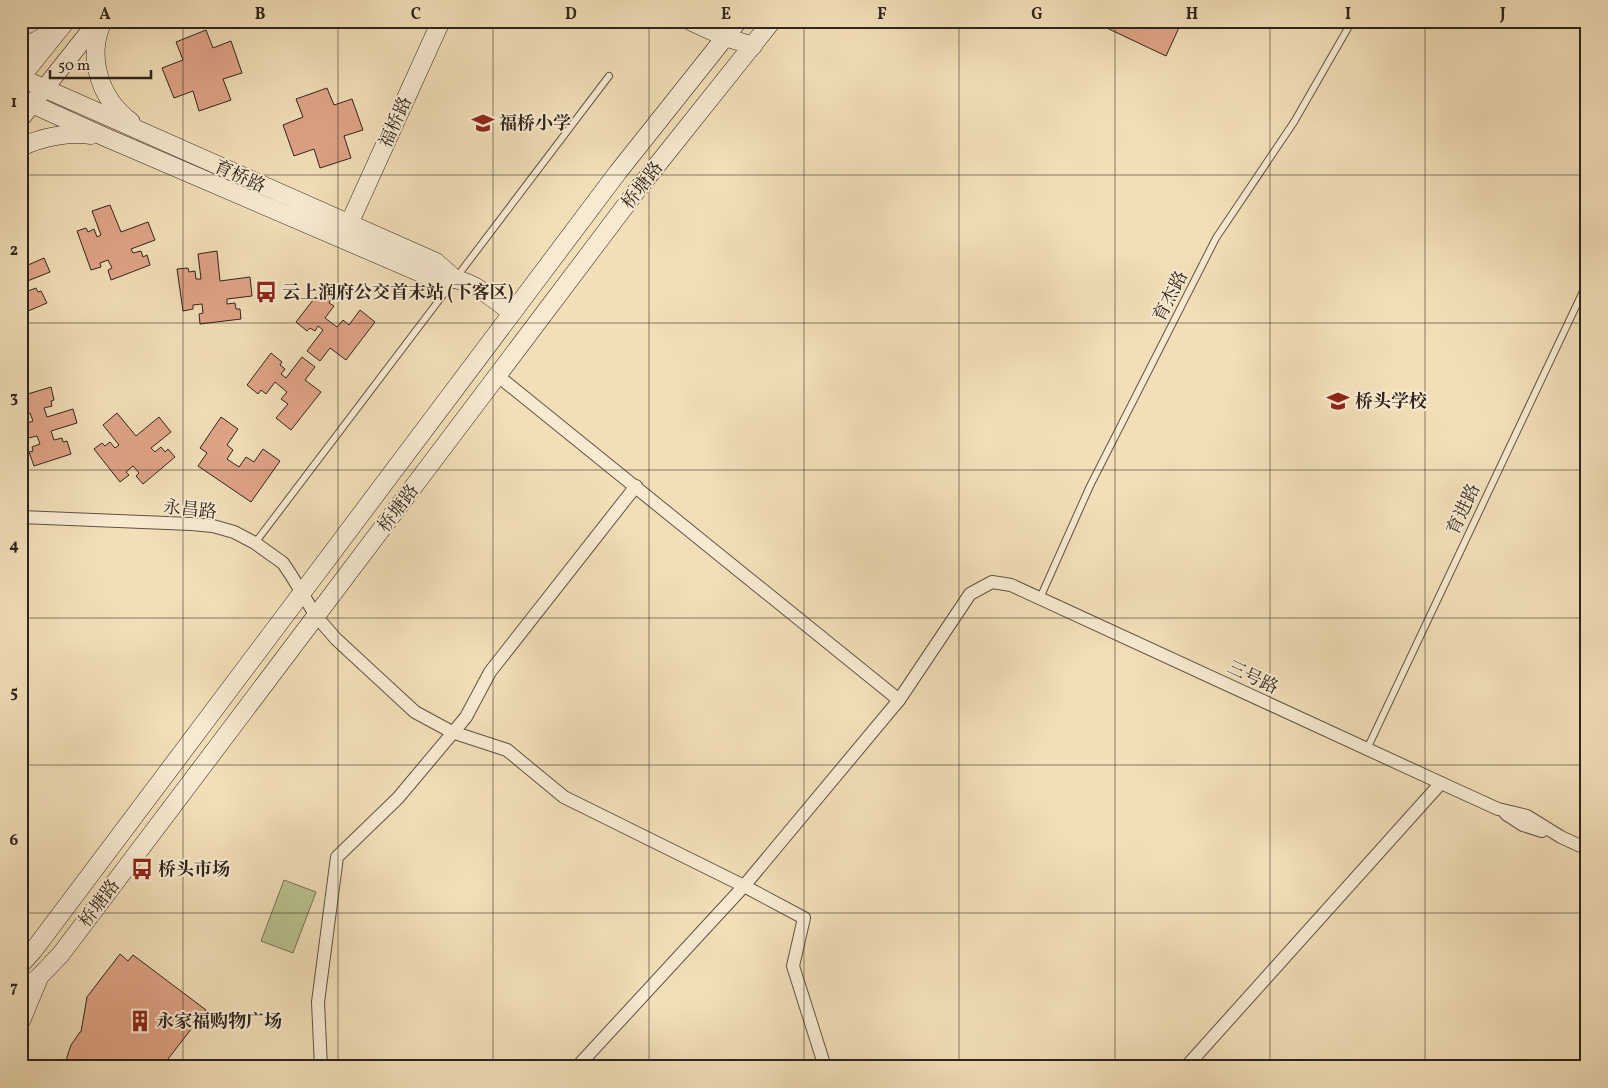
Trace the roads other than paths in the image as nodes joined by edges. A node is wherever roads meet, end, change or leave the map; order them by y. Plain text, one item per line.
1 (98, 21) edge
2 (103, 21) edge
3 (441, 21) edge
4 (690, 21) edge
5 (772, 21) edge
6 (1352, 21) edge
7 (66, 22) edge
8 (730, 26) edge
9 (21, 46) edge
10 (752, 46) junction
11 (609, 76) dead end
12 (21, 78) edge
13 (44, 89) junction
14 (25, 107) edge
15 (145, 133) junction
16 (105, 137) junction
17 (21, 147) edge
18 (349, 224) junction
19 (455, 279) junction
20 (1587, 283) edge
21 (512, 313) junction
22 (498, 376) junction
23 (636, 486) junction
24 (21, 517) edge
25 (255, 543) junction
26 (302, 593) junction
27 (1040, 598) junction
28 (316, 616) junction
29 (899, 700) junction
30 (452, 732) junction
31 (1367, 749) junction
32 (1441, 783) junction
33 (1587, 849) edge
34 (744, 886) junction
35 (25, 958) edge
36 (40, 976) junction
37 (21, 992) edge
38 (21, 1021) edge
39 (321, 1067) edge
40 (577, 1067) edge
41 (825, 1067) edge
42 (1186, 1067) edge

1 - 13 street
2 - 15 street
3 - 18 street, 福桥路
4 - 8 street
5 - 10 street, 桥塘路
6 - 27 lane, 育杰路
7 - 9 street
7 - 12 street
8 - 10 street
8 - 21 street, 桥塘路
10 - 22 street, 桥塘路
11 - 19 lane
12 - 13 street, 育桥路
13 - 14 street
13 - 15 street, 育桥路
14 - 16 street, 育桥路
15 - 18 street, 育桥路
16 - 17 street
16 - 19 street, 育桥路
18 - 19 street, 育桥路
19 - 21 street, 育桥路
19 - 25 lane
20 - 31 lane, 育进路
21 - 26 street, 桥塘路
22 - 23 street
22 - 28 street, 桥塘路
23 - 29 street
23 - 30 street
24 - 25 street, 永昌路
25 - 26 street, 永昌路
26 - 28 street, 永昌路
26 - 35 street, 桥塘路
27 - 29 street, 三号路
27 - 31 street, 三号路
28 - 30 street, 永昌路
28 - 36 street, 桥塘路
29 - 34 street
30 - 34 street, 永昌路
30 - 39 street
31 - 32 street, 三号路
32 - 33 street, 三号路
32 - 42 street
34 - 40 street
34 - 41 street, 永昌路
36 - 37 street, 桥塘路
36 - 38 street

